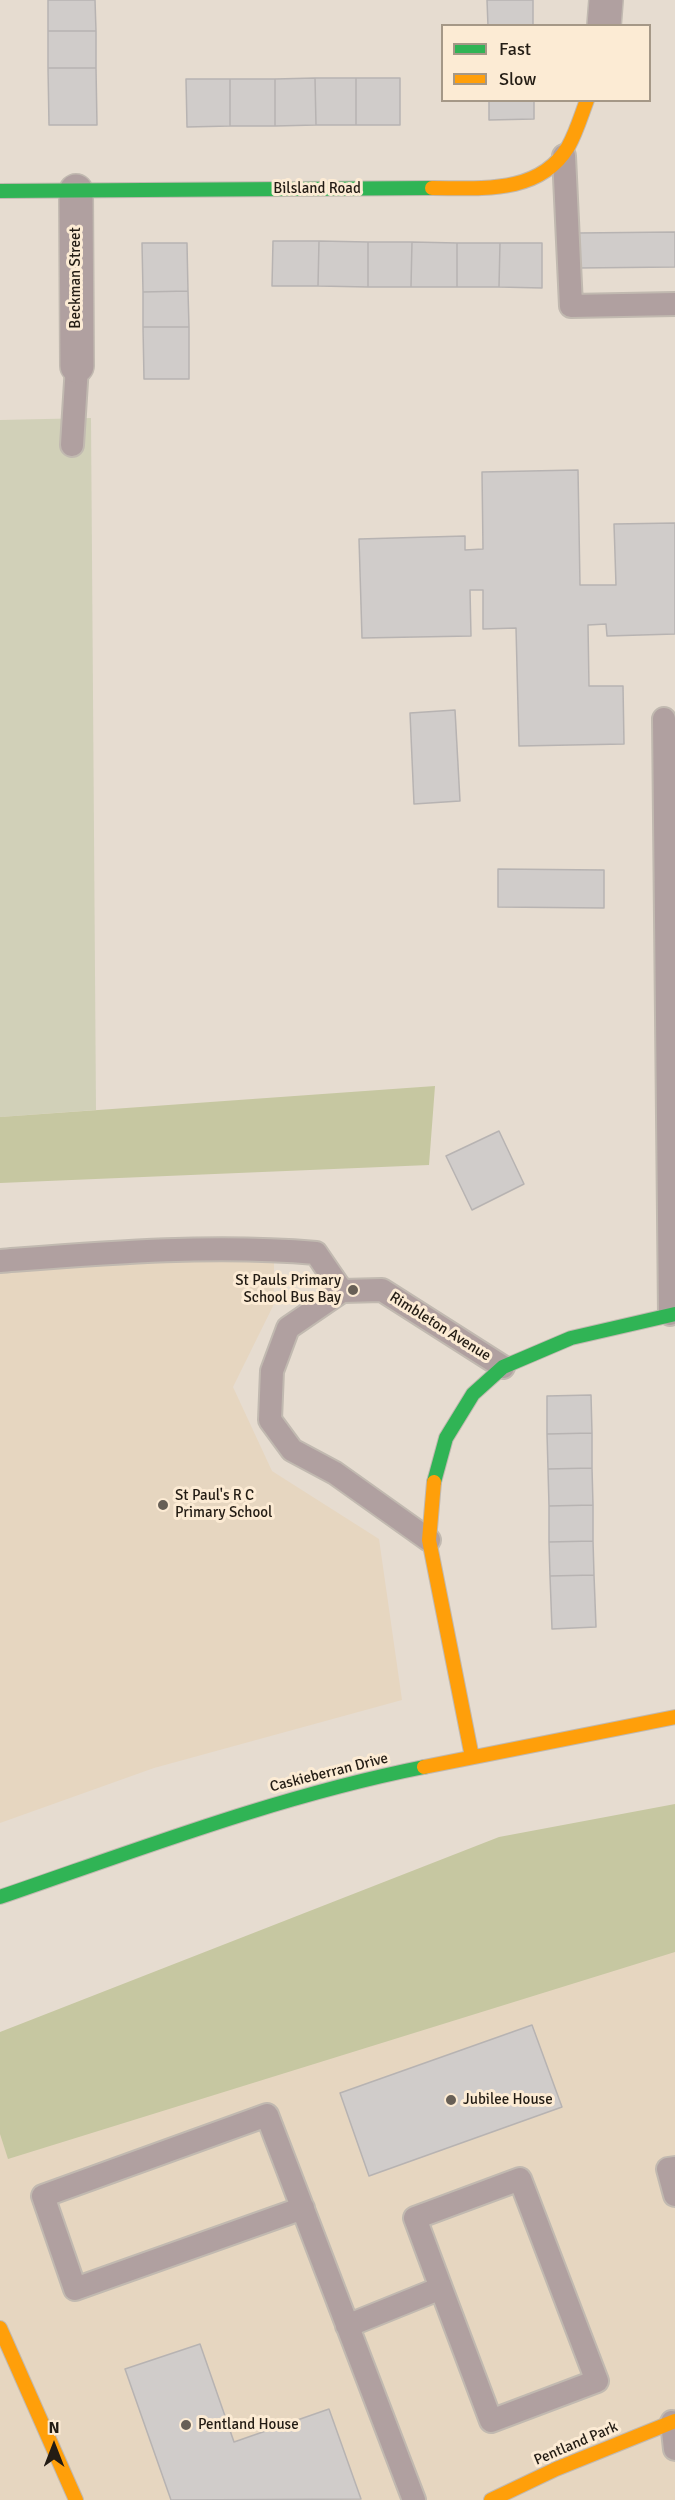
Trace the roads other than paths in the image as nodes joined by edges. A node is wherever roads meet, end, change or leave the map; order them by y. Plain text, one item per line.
1 (606, 0) edge
2 (604, 24) edge
3 (586, 102) edge
4 (564, 156) junction
5 (0, 191) edge
6 (76, 191) junction
7 (675, 304) edge
8 (77, 366) joint
9 (72, 445) dead end
10 (664, 719) dead end
11 (0, 1261) edge
12 (342, 1291) junction
13 (672, 1314) edge
14 (503, 1367) junction
15 (429, 1540) junction
16 (675, 1717) edge
17 (472, 1757) junction
18 (0, 1897) edge
19 (675, 2168) edge
20 (675, 2195) edge
21 (303, 2208) junction
22 (441, 2288) junction
23 (347, 2326) junction
24 (0, 2328) edge
25 (673, 2422) edge
26 (675, 2449) edge
27 (76, 2500) edge
28 (414, 2500) edge
29 (491, 2500) edge

1 - 2 street
3 - 4 street, Bilsland Road
4 - 6 street, Bilsland Road
4 - 7 lane
5 - 6 street, Bilsland Road
6 - 8 street, Beckman Street
8 - 9 lane
10 - 13 lane
11 - 12 lane
12 - 14 lane, Rimbleton Avenue
12 - 15 lane
13 - 14 street, Rimbleton Avenue
14 - 15 street, Rimbleton Avenue
15 - 17 street, Rimbleton Avenue
16 - 17 street, Caskieberran Drive
17 - 18 street, Caskieberran Drive
19 - 20 lane
21 - 21 lane
21 - 23 lane
22 - 22 lane
22 - 23 lane
23 - 28 lane
24 - 27 street
25 - 26 lane
25 - 29 street, Pentland Park

